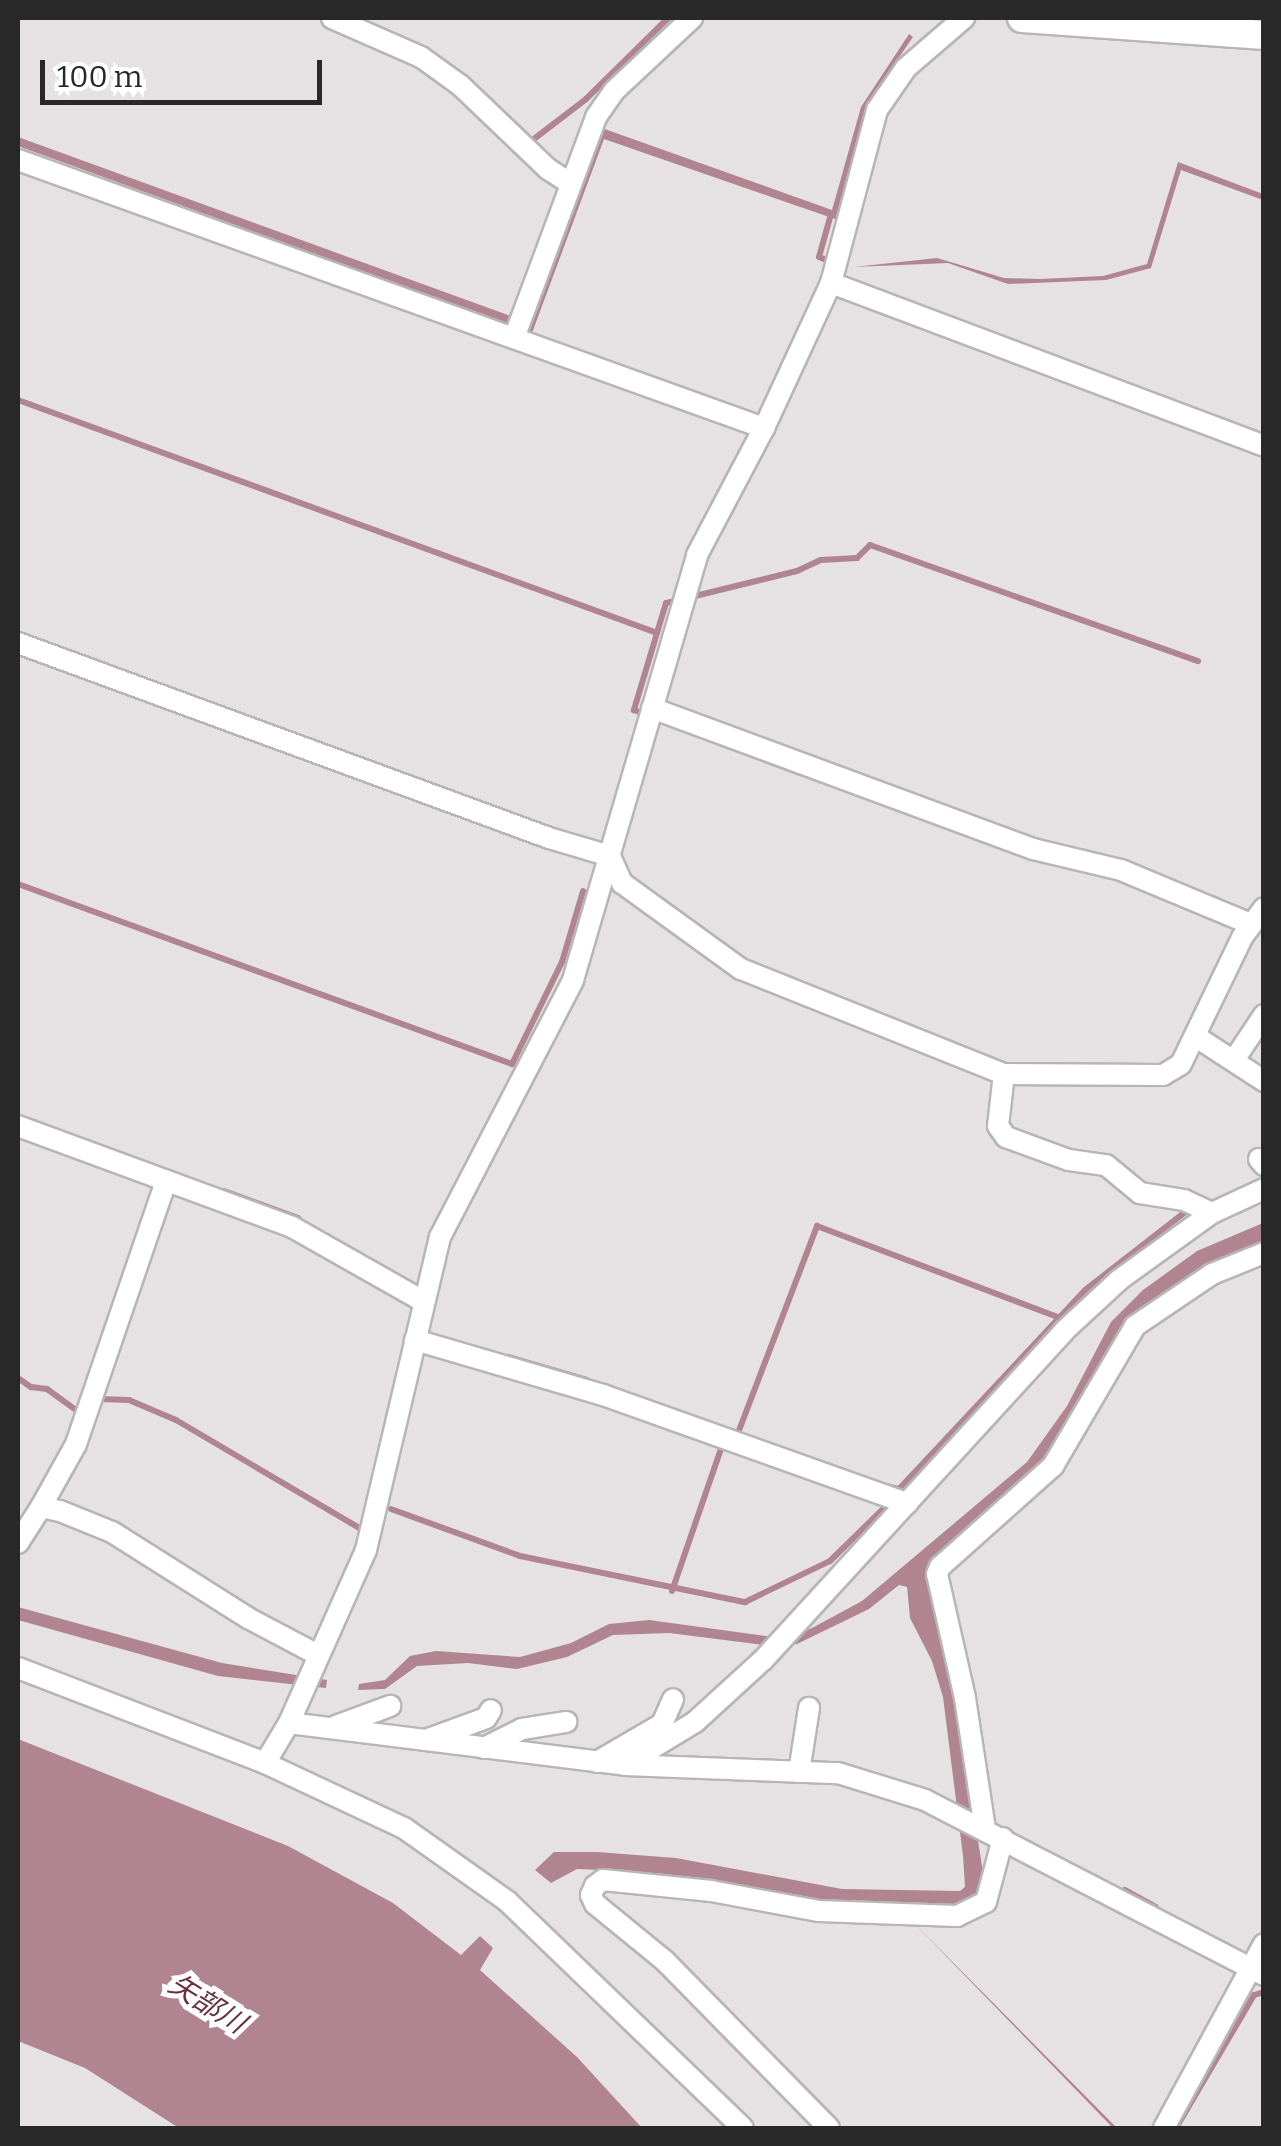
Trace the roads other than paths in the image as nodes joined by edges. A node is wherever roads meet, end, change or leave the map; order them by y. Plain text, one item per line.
1 (332, 18) edge
2 (692, 18) edge
3 (964, 18) edge
4 (1022, 18) edge
5 (1228, 25) edge
6 (1264, 34) edge
7 (18, 160) edge
8 (571, 184) junction
9 (832, 283) junction
10 (517, 329) junction
11 (764, 428) junction
12 (1264, 446) edge
13 (18, 643) edge
14 (652, 708) junction
15 (610, 856) junction
16 (1257, 916) edge
17 (1264, 1015) edge
18 (1198, 1038) junction
19 (1234, 1060) junction
20 (1004, 1074) junction
21 (1264, 1081) edge
22 (18, 1126) edge
23 (166, 1181) junction
24 (1264, 1189) edge
25 (1212, 1212) junction
26 (1264, 1253) edge
27 (423, 1301) junction
28 (414, 1340) junction
29 (907, 1503) junction
30 (41, 1507) junction
31 (18, 1543) edge
32 (316, 1654) junction
33 (18, 1668) edge
34 (674, 1699) dead end
35 (390, 1706) dead end
36 (809, 1708) dead end
37 (490, 1710) dead end
38 (566, 1722) dead end
39 (289, 1724) junction
40 (330, 1728) junction
41 (426, 1741) junction
42 (484, 1748) junction
43 (265, 1762) junction
44 (597, 1762) junction
45 (625, 1765) junction
46 (799, 1772) junction
47 (994, 1834) junction
48 (1264, 1944) edge
49 (1258, 1972) edge
50 (743, 2128) edge
51 (828, 2128) edge
52 (1164, 2128) edge

1 - 8 street
2 - 8 street
3 - 9 street
4 - 5 main road
5 - 6 main road
7 - 10 street
8 - 10 street
9 - 11 street
9 - 12 street
10 - 11 street
11 - 14 street
13 - 15 street
14 - 15 street
14 - 16 street
15 - 20 street
15 - 27 street
16 - 18 street
17 - 19 street
18 - 19 street
18 - 20 street
19 - 21 street
20 - 25 street
22 - 23 street
23 - 27 street
23 - 30 street
24 - 25 street
25 - 29 street
26 - 47 street
27 - 28 street
28 - 29 street
28 - 32 street
29 - 45 street
30 - 31 street
30 - 32 street
32 - 39 street
33 - 43 street
34 - 44 street
35 - 40 street
36 - 46 street
37 - 41 street
38 - 42 street
39 - 40 street
39 - 43 street
40 - 41 street
41 - 42 street
42 - 44 street
43 - 50 street
44 - 45 street
45 - 46 street
46 - 47 street
47 - 49 street
47 - 51 street
48 - 49 street
49 - 52 street

